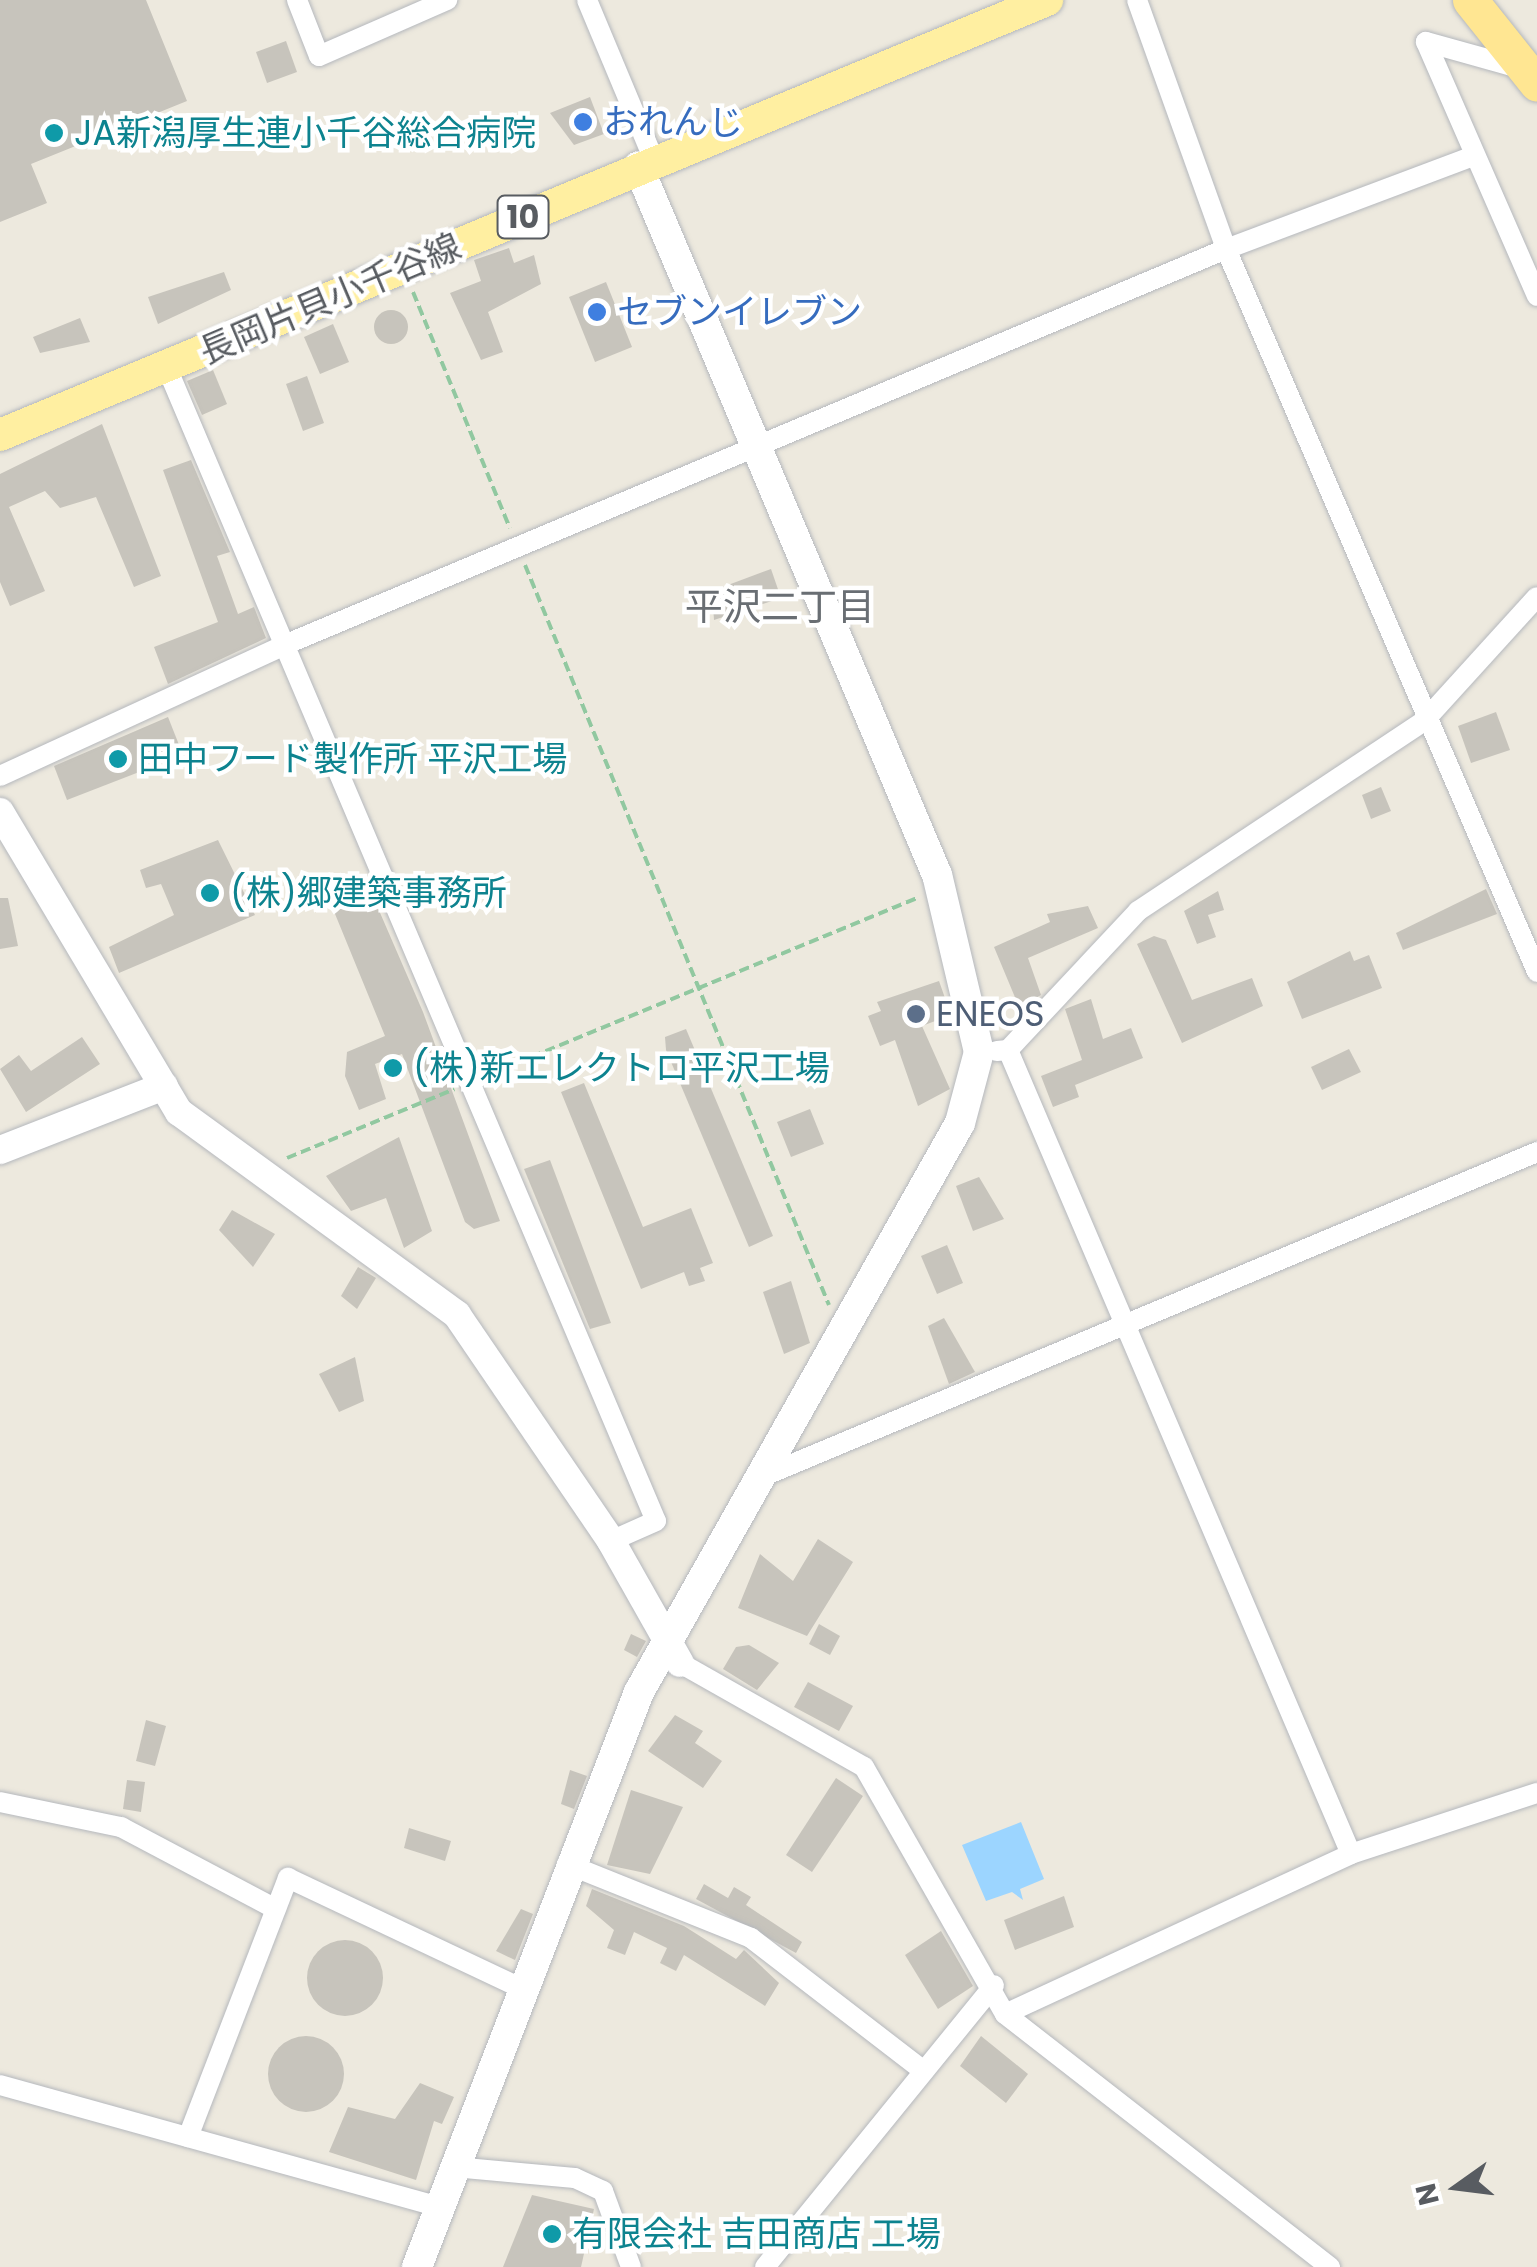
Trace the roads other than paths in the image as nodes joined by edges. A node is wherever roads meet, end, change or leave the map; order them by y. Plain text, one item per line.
1 (297, 0) edge
2 (447, 0) edge
3 (587, 0) edge
4 (1047, 0) edge
5 (1138, 0) edge
6 (1470, 0) edge
7 (1531, 77) edge
8 (1474, 156) junction
9 (646, 163) junction
10 (1226, 249) junction
11 (1537, 296) edge
12 (166, 368) junction
13 (0, 436) edge
14 (757, 451) junction
15 (1537, 597) edge
16 (282, 646) junction
17 (1426, 720) junction
18 (0, 776) edge
19 (0, 812) edge
20 (1537, 972) edge
21 (993, 1051) junction
22 (164, 1086) junction
23 (0, 1150) edge
24 (1537, 1152) edge
25 (1123, 1327) junction
26 (758, 1478) junction
27 (611, 1541) junction
28 (674, 1652) junction
29 (1537, 1792) edge
30 (0, 1802) edge
31 (1351, 1854) junction
32 (568, 1864) junction
33 (276, 1910) junction
34 (994, 1986) junction
35 (521, 1988) junction
36 (1005, 2014) junction
37 (924, 2071) junction
38 (0, 2084) edge
39 (188, 2137) junction
40 (454, 2167) junction
41 (439, 2207) junction
42 (417, 2267) edge
43 (631, 2267) edge
44 (765, 2267) edge
45 (1330, 2267) edge

1 - 2 street
3 - 9 street
4 - 9 main road, 長岡片貝小千谷線 / 10
5 - 10 street
6 - 7 highway
7 - 8 street
8 - 10 street
8 - 11 street
9 - 12 main road, 長岡片貝小千谷線 / 10
9 - 14 main road
10 - 14 street
10 - 17 street
12 - 13 main road, 長岡片貝小千谷線 / 10
12 - 16 street
14 - 16 street
14 - 21 main road
15 - 17 street
16 - 18 street
16 - 27 street
17 - 20 street
17 - 21 street
19 - 22 street
21 - 25 street
21 - 26 main road
22 - 23 street
22 - 27 street
24 - 25 street
25 - 26 street
25 - 31 street
26 - 28 main road
27 - 28 street
28 - 32 main road
28 - 34 street
29 - 31 street
30 - 33 street
31 - 36 street
32 - 35 main road
32 - 37 street
33 - 35 street
33 - 39 street
34 - 36 street
34 - 37 street
35 - 40 main road
36 - 45 street
37 - 44 street
38 - 39 street
39 - 41 street
40 - 41 main road
40 - 43 street
41 - 42 main road

